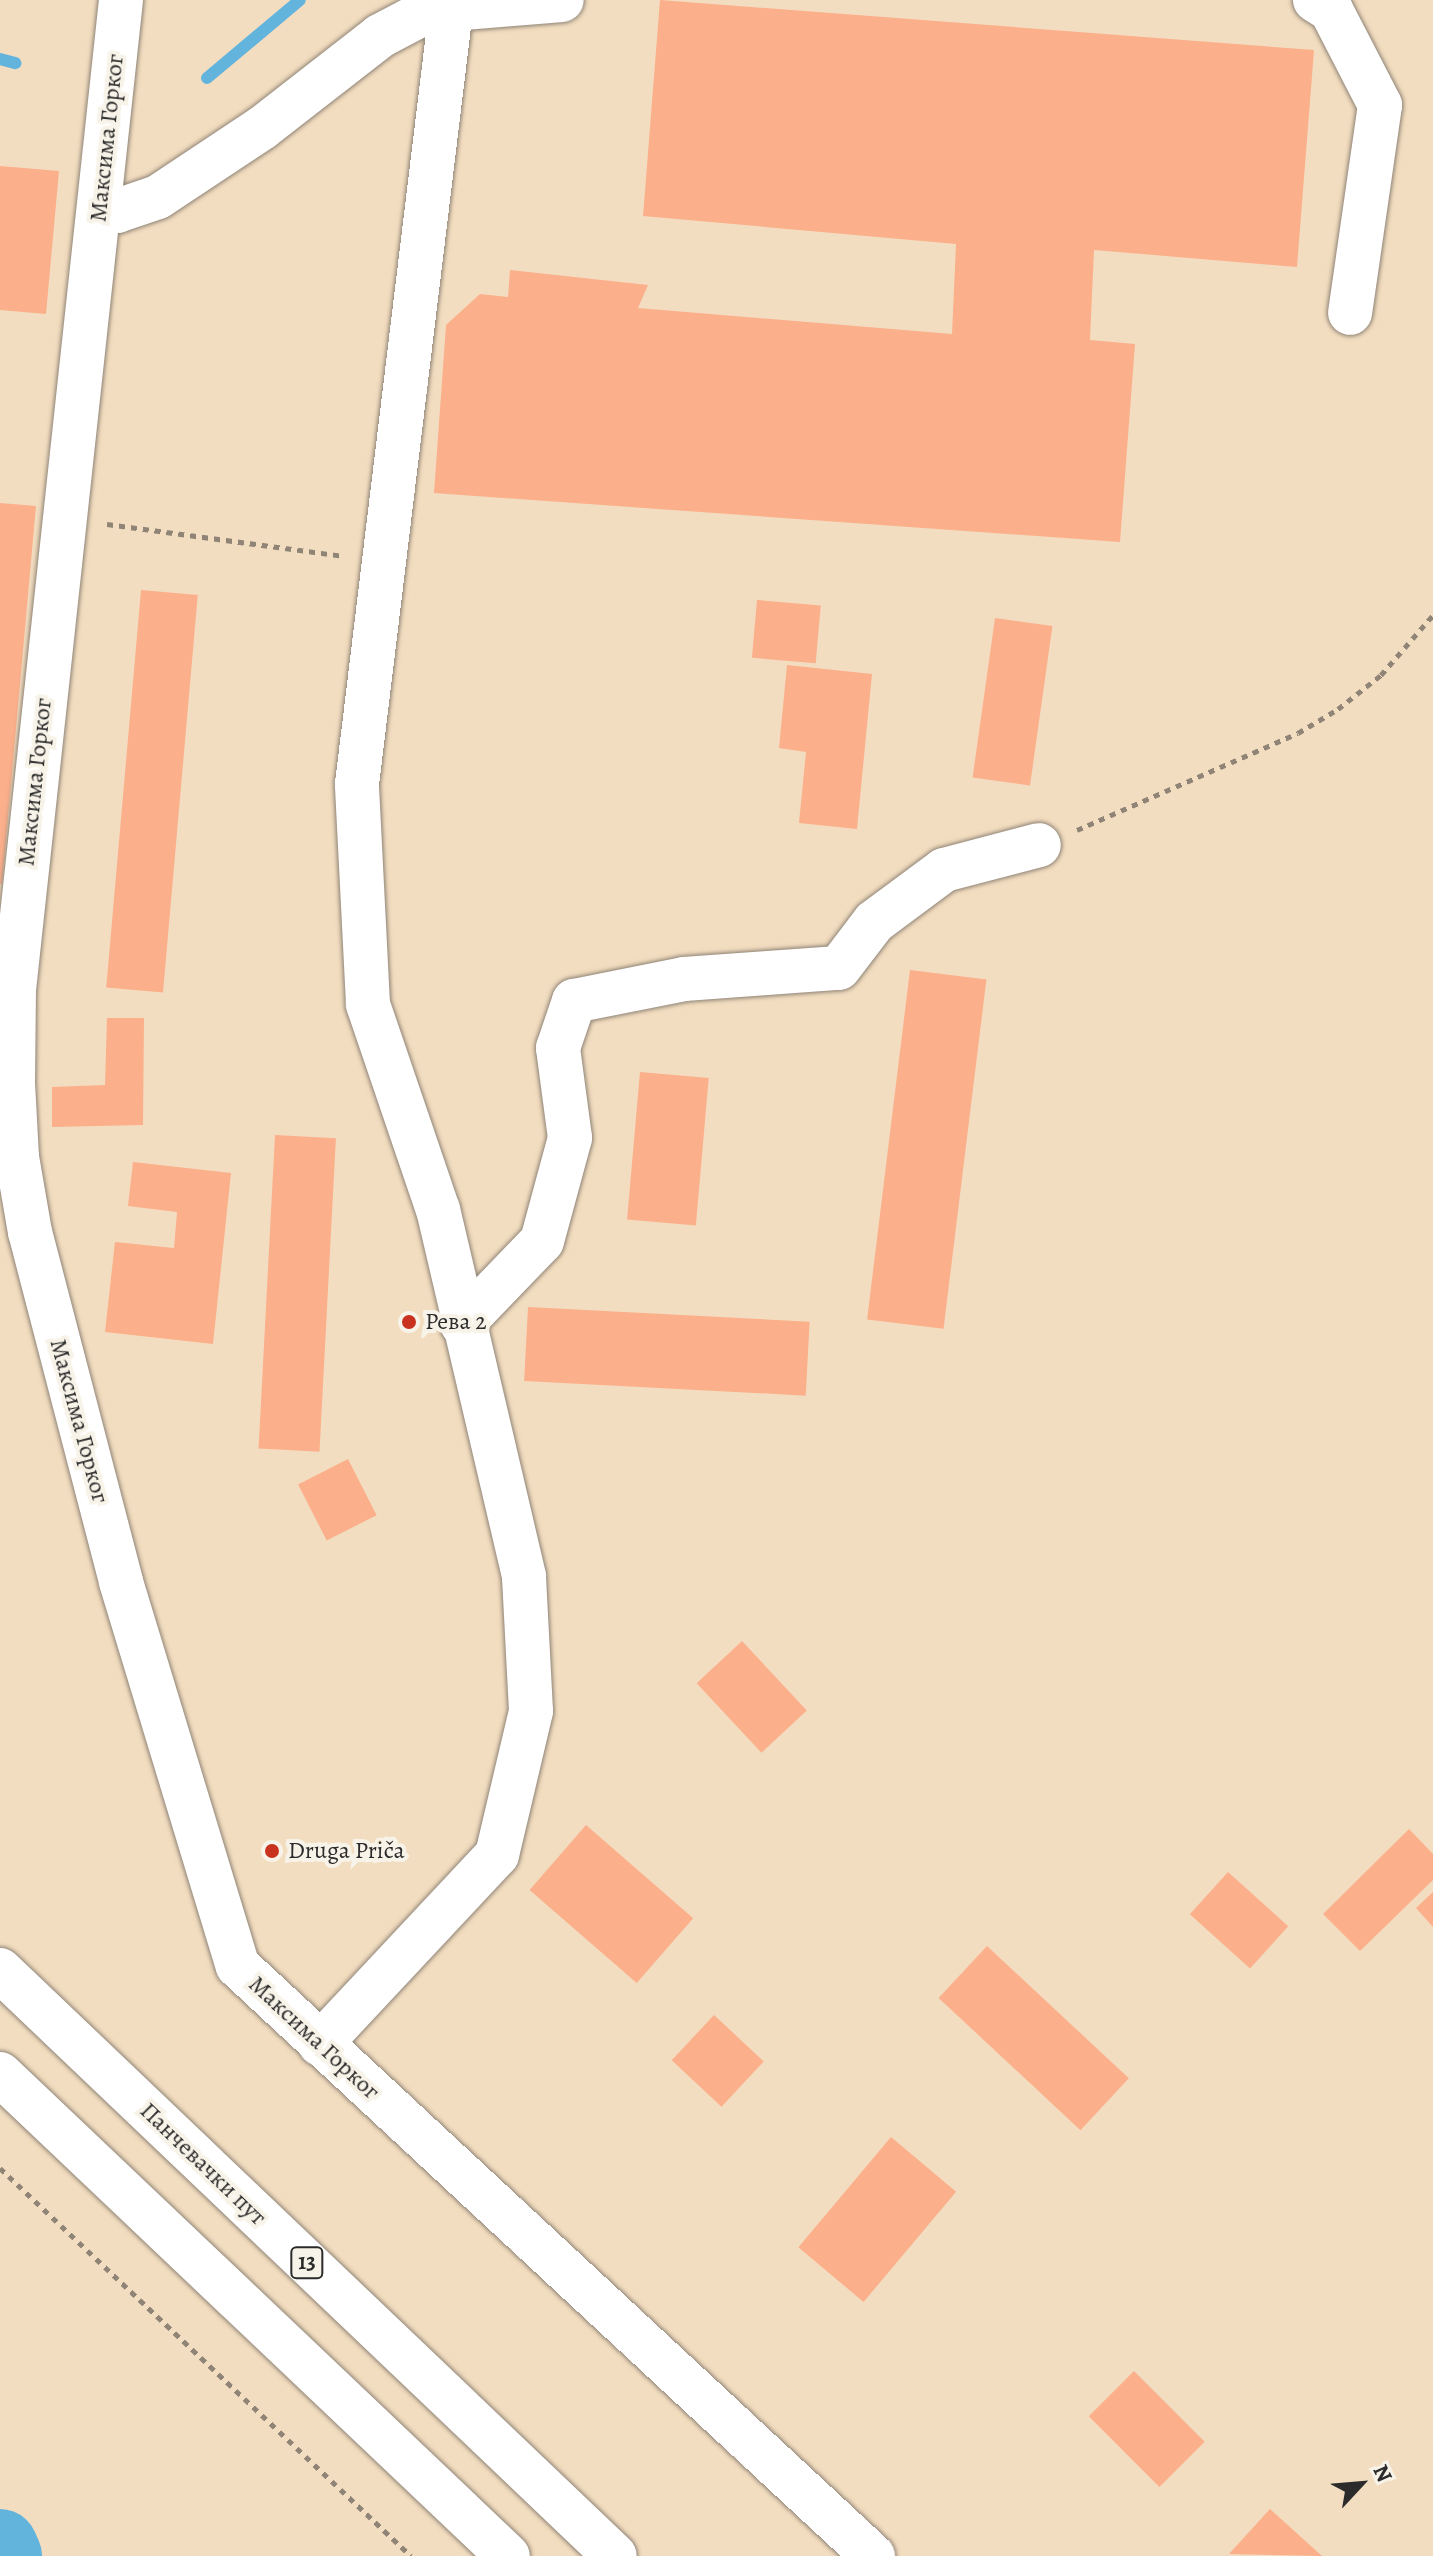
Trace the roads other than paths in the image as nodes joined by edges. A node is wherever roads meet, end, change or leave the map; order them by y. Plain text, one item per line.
1 (121, 0) edge
2 (562, 0) edge
3 (1315, 0) edge
4 (451, 9) junction
5 (100, 209) junction
6 (1350, 313) dead end
7 (1039, 845) road end
8 (462, 1324) junction
9 (0, 1970) edge
10 (320, 2044) junction
11 (0, 2074) edge
12 (508, 2556) edge
13 (615, 2556) edge
14 (873, 2556) edge

1 - 5 main road, Максима Горког
2 - 4 main road
3 - 6 main road
4 - 5 main road
4 - 8 main road
5 - 10 main road, Максима Горког
7 - 8 main road
8 - 10 main road
9 - 13 main road, Панчевачки пут / 13
10 - 14 main road, Максима Горког
11 - 12 main road

